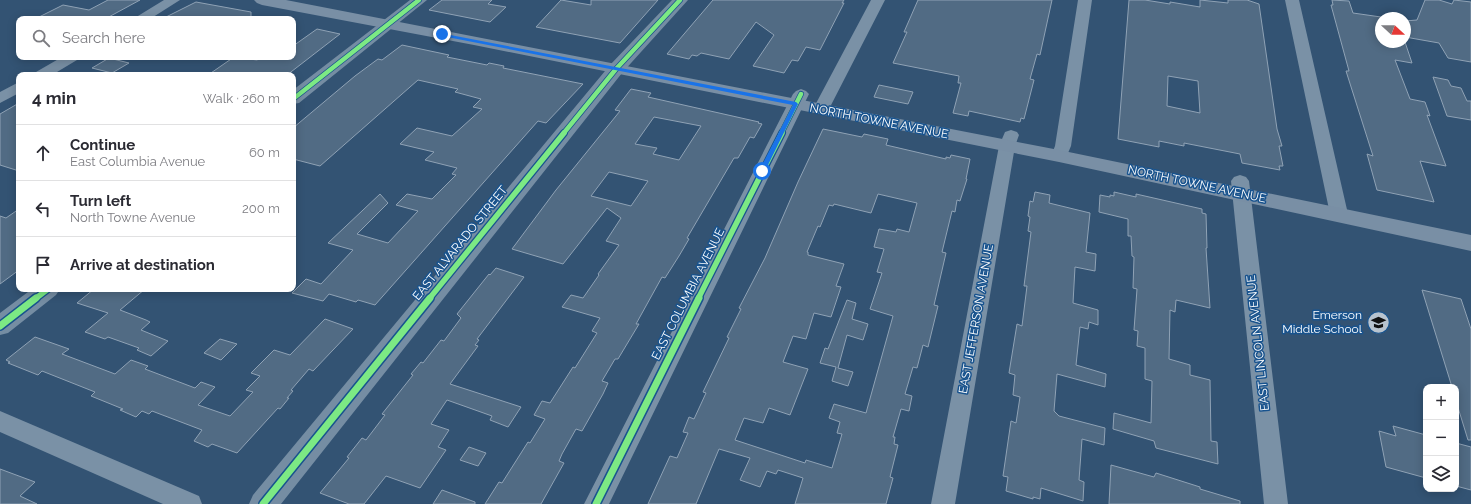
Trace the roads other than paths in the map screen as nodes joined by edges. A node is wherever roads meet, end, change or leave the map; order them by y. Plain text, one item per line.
1 (173, 0) edge
2 (262, 0) edge
3 (312, 0) edge
4 (419, 0) edge
5 (680, 0) edge
6 (878, 0) edge
7 (1086, 0) edge
8 (1292, 0) edge
9 (145, 16) edge
10 (394, 20) junction
11 (67, 60) edge
12 (620, 65) junction
13 (46, 72) edge
14 (16, 89) edge
15 (296, 96) edge
16 (0, 98) edge
17 (798, 99) junction
18 (824, 104) junction
19 (1009, 141) junction
20 (1061, 151) junction
21 (1240, 187) junction
22 (1337, 208) junction
23 (1471, 229) edge
24 (1471, 242) edge
25 (44, 292) edge
26 (0, 326) edge
27 (0, 421) edge
28 (190, 504) edge
29 (263, 504) edge
30 (596, 504) edge
31 (943, 504) edge
32 (1276, 504) edge

1 - 9 street
2 - 10 main road, NORTH TOWNE AVENUE
3 - 10 main road, NORTH TOWNE AVENUE
4 - 10 street
5 - 12 street, EAST ALVARADO STREET
6 - 18 street
7 - 20 street
8 - 22 street
10 - 12 main road, NORTH TOWNE AVENUE
10 - 15 street
11 - 13 street
12 - 17 main road, NORTH TOWNE AVENUE
12 - 29 street, EAST ALVARADO STREET
14 - 16 street
17 - 18 main road, NORTH TOWNE AVENUE
17 - 30 street, EAST COLUMBIA AVENUE
18 - 19 main road, NORTH TOWNE AVENUE
19 - 20 main road, NORTH TOWNE AVENUE
19 - 31 street, EAST JEFFERSON AVENUE
20 - 21 main road, NORTH TOWNE AVENUE
21 - 22 main road, NORTH TOWNE AVENUE
21 - 32 street, EAST LINCOLN AVENUE
22 - 23 main road, NORTH TOWNE AVENUE
22 - 24 main road, NORTH TOWNE AVENUE
25 - 26 street
27 - 28 street

